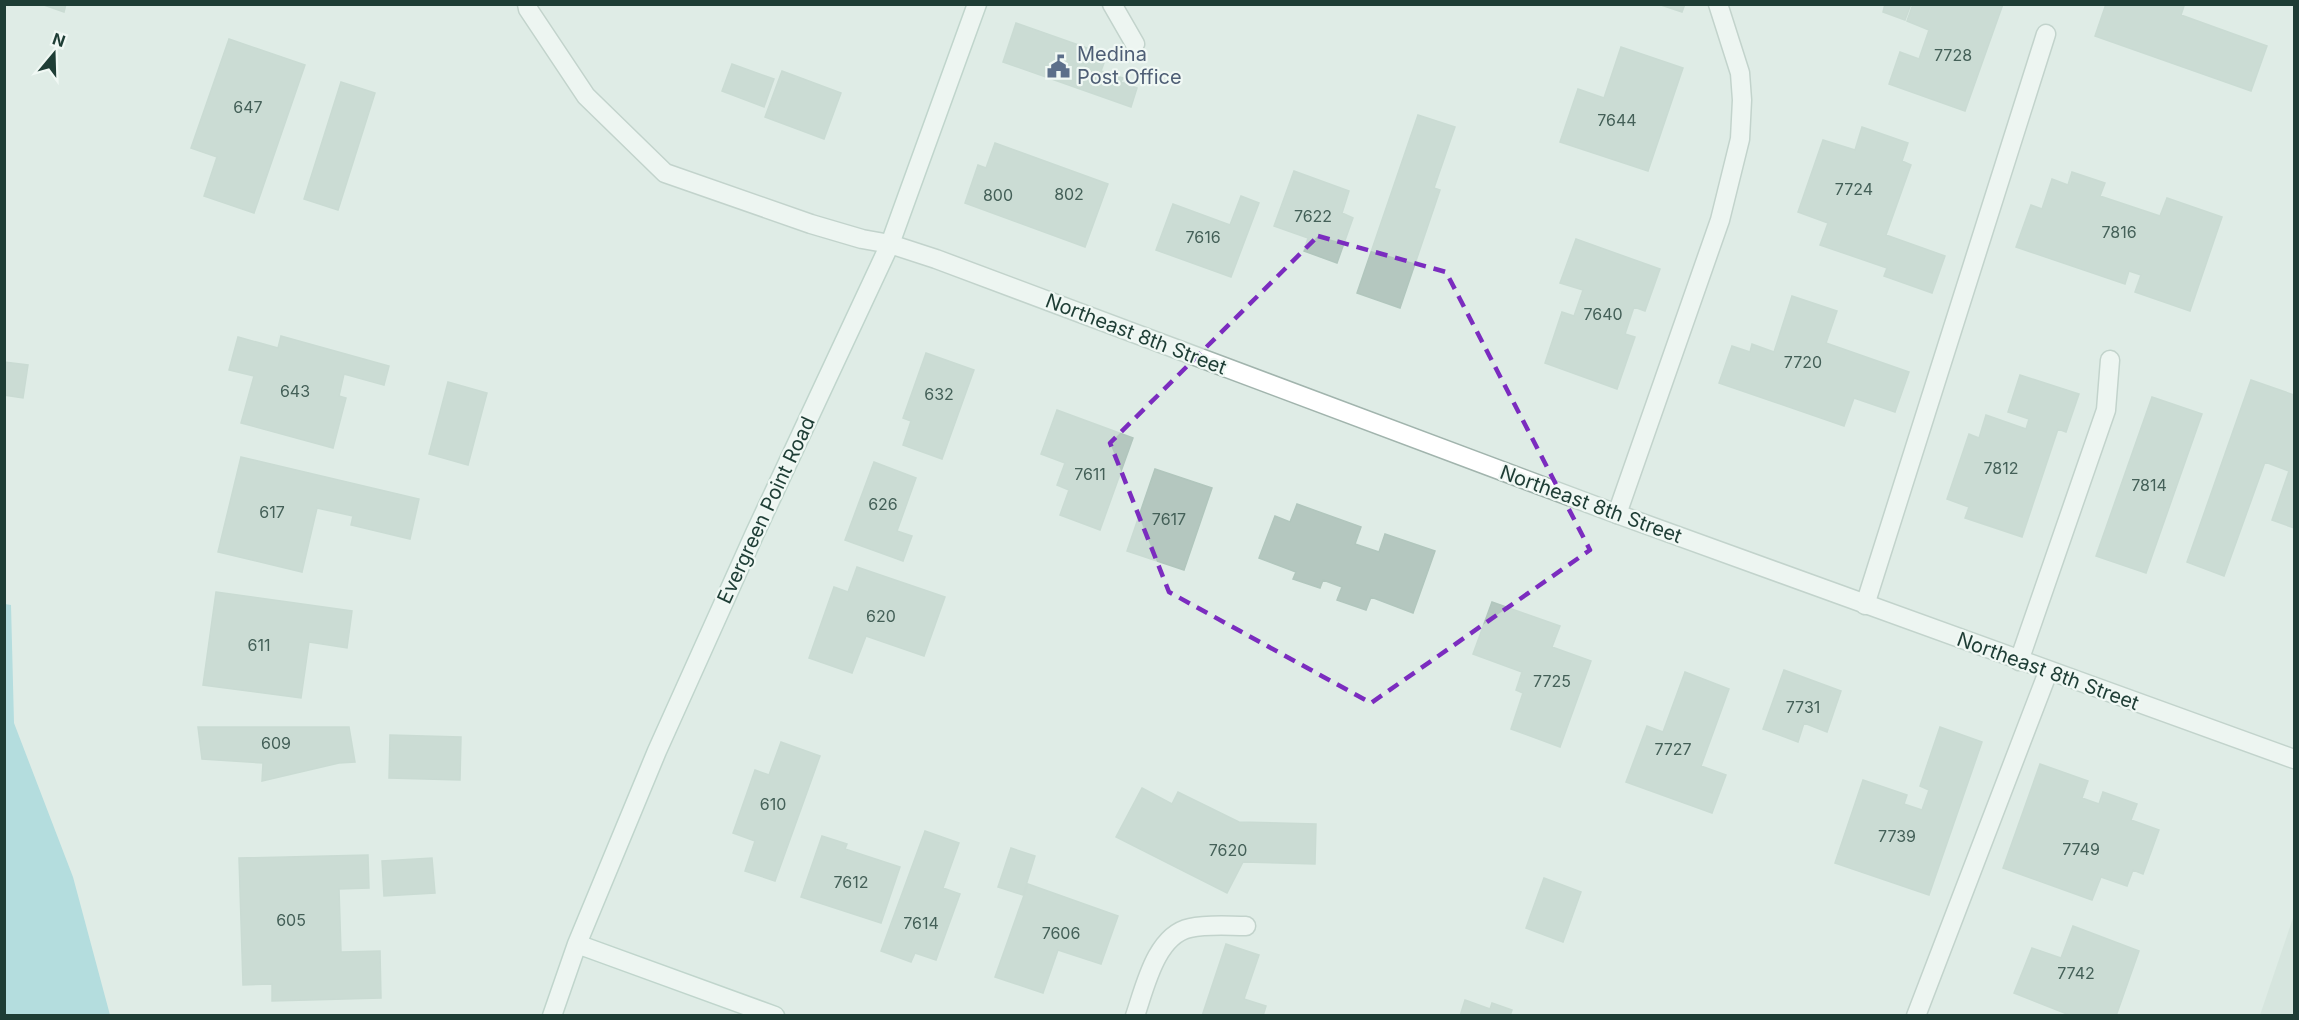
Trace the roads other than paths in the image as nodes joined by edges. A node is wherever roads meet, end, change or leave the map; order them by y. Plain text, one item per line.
1 (527, 4) edge
2 (977, 4) edge
3 (1112, 4) edge
4 (1718, 4) edge
5 (2046, 34) dead end
6 (1135, 44) dead end
7 (890, 244) junction
8 (2110, 360) dead end
9 (1617, 514) junction
10 (1865, 605) junction
11 (2019, 661) junction
12 (2048, 672) junction
13 (2295, 759) edge
14 (1246, 926) dead end
15 (577, 944) junction
16 (552, 1016) edge
17 (775, 1016) edge
18 (1135, 1016) edge
19 (1916, 1016) edge

1 - 7 street, Northeast 8th Street
2 - 7 street, Evergreen Point Road
3 - 6 street
4 - 9 street
5 - 10 street
7 - 9 street, Northeast 8th Street
7 - 15 street, Evergreen Point Road
8 - 11 street
9 - 10 street, Northeast 8th Street
10 - 11 street, Northeast 8th Street
11 - 12 street, Northeast 8th Street
12 - 13 street, Northeast 8th Street
12 - 19 street
14 - 18 street
15 - 16 street, Evergreen Point Road
15 - 17 street

